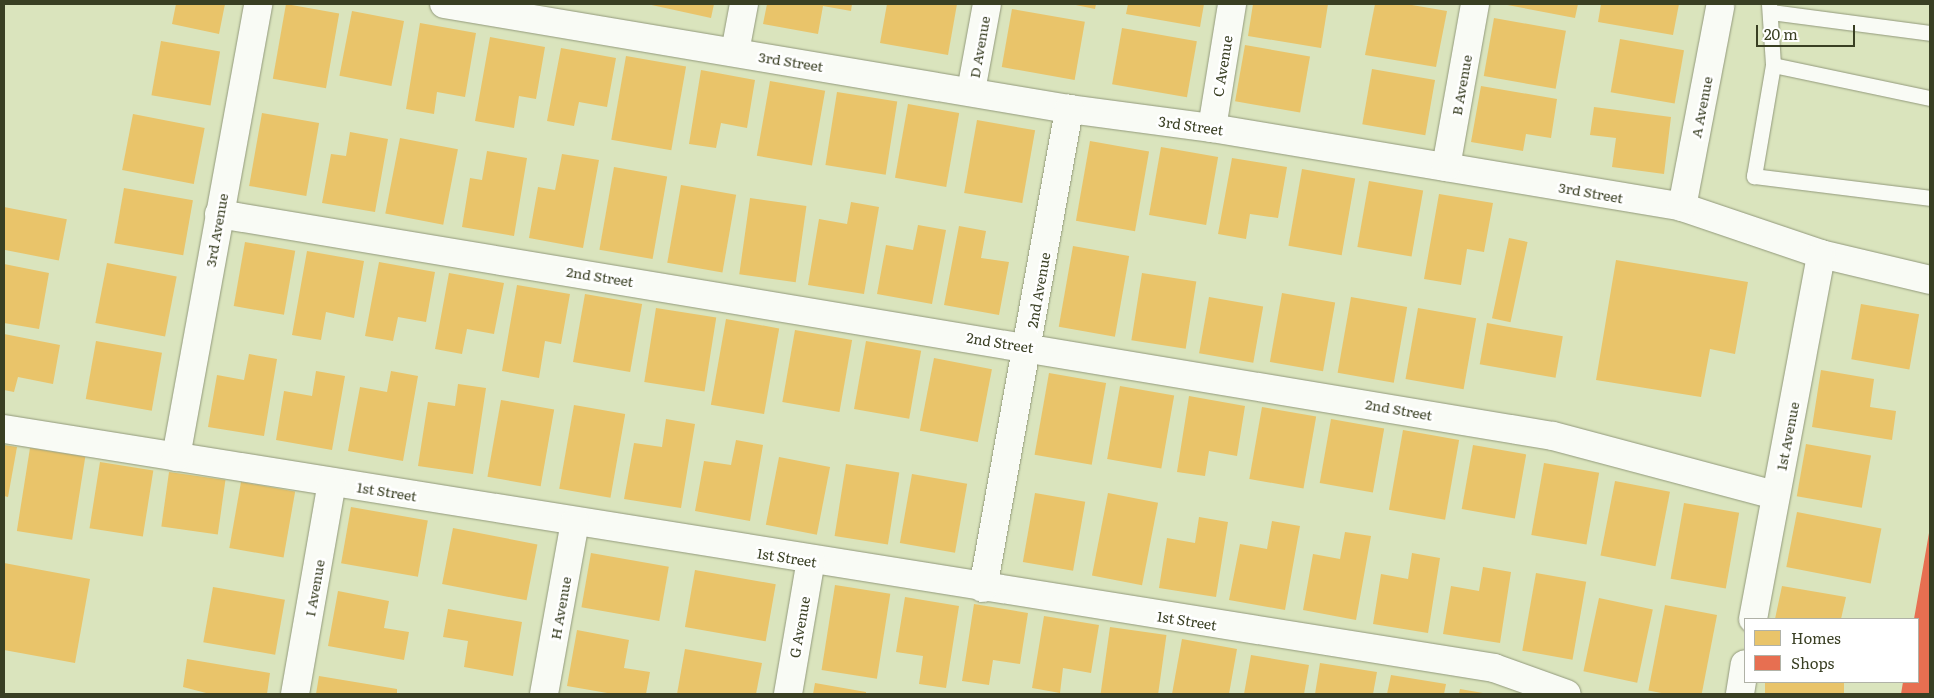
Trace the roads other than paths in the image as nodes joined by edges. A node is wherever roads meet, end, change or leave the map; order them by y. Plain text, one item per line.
1 (258, 4) edge
2 (444, 4) edge
3 (744, 4) edge
4 (987, 4) edge
5 (1232, 4) edge
6 (1475, 4) edge
7 (1720, 7) dead end
8 (499, 8) edge
9 (1770, 8) edge
10 (1930, 33) edge
11 (735, 52) junction
12 (1773, 65) junction
13 (971, 91) junction
14 (1930, 98) edge
15 (1069, 109) junction
16 (1212, 128) junction
17 (1446, 167) junction
18 (1930, 198) edge
19 (1682, 207) junction
20 (219, 214) junction
21 (1821, 254) junction
22 (1930, 280) edge
23 (1028, 346) junction
24 (4, 429) edge
25 (176, 457) junction
26 (332, 482) junction
27 (1775, 496) junction
28 (576, 522) junction
29 (811, 560) junction
30 (983, 588) junction
31 (1753, 618) edge
32 (1744, 670) edge
33 (295, 694) edge
34 (544, 694) edge
35 (788, 694) edge
36 (1567, 694) edge
37 (1740, 694) edge

1 - 20 street, 3rd Avenue
2 - 8 street, 3rd Street
3 - 11 street
4 - 13 street, D Avenue
5 - 16 street, C Avenue
6 - 17 street, B Avenue
7 - 19 street, A Avenue
8 - 11 street, 3rd Street
9 - 10 lane
9 - 12 lane
11 - 13 street, 3rd Street
12 - 14 lane
12 - 18 lane
13 - 15 street, 3rd Street
15 - 16 street, 3rd Street
15 - 23 street, 2nd Avenue
16 - 17 street, 3rd Street
17 - 19 street, 3rd Street
19 - 21 street, 3rd Street
20 - 23 street, 2nd Street
20 - 25 street, 3rd Avenue
21 - 22 street, 3rd Street
21 - 27 street, 1st Avenue
23 - 27 street, 2nd Street
23 - 30 street, 2nd Avenue
24 - 25 street, 1st Street
25 - 26 street, 1st Street
26 - 28 street, 1st Street
26 - 33 street, I Avenue
27 - 31 street, 1st Avenue
28 - 29 street, 1st Street
28 - 34 street, H Avenue
29 - 30 street, 1st Street
29 - 35 street, G Avenue
30 - 36 street, 1st Street
32 - 37 street

